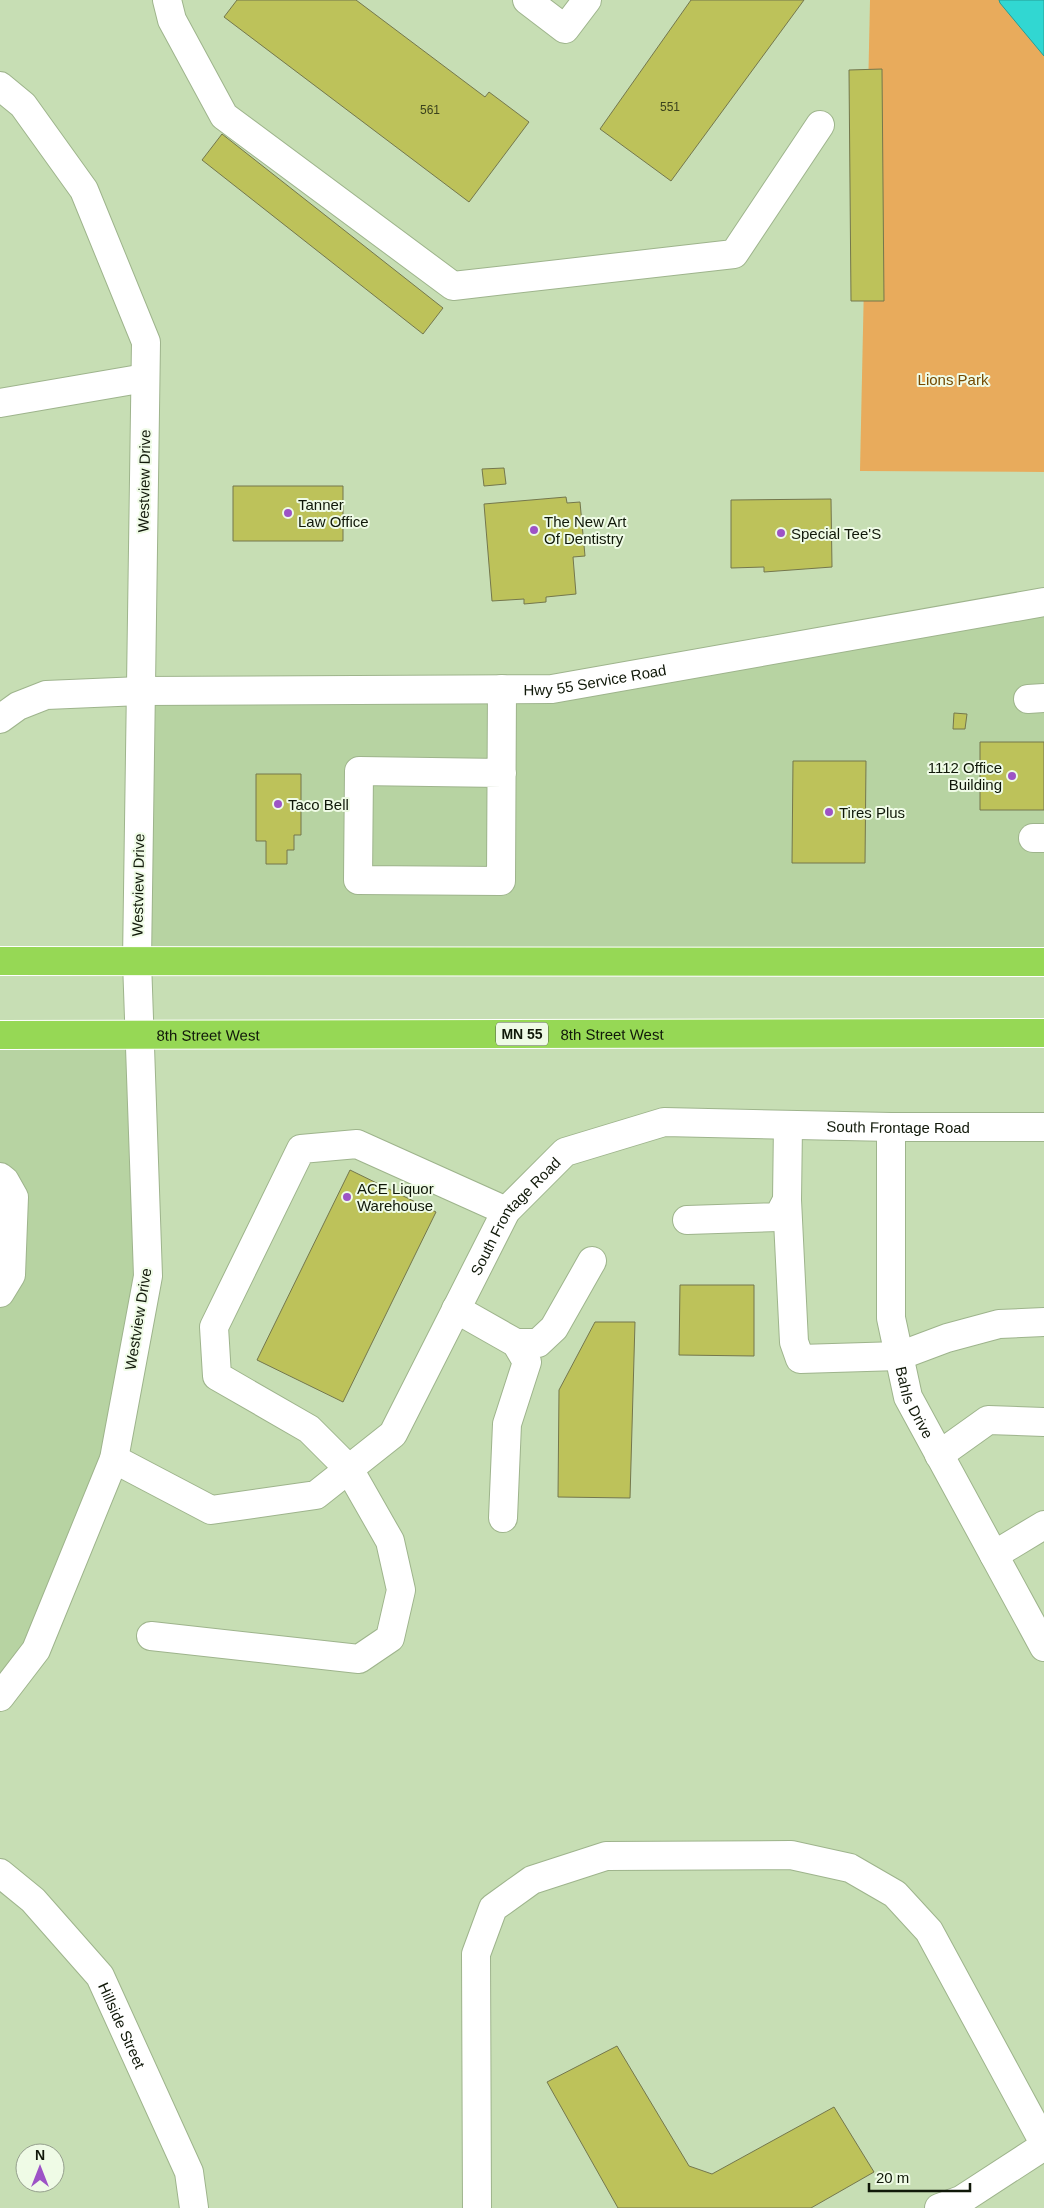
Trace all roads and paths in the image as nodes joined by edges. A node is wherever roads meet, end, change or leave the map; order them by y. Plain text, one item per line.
1 (167, 0) edge
2 (527, 0) edge
3 (587, 0) edge
4 (0, 86) edge
5 (820, 124) dead end
6 (146, 378) junction
7 (0, 403) edge
8 (1044, 602) edge
9 (502, 689) junction
10 (141, 691) junction
11 (0, 719) edge
12 (502, 773) junction
13 (0, 961) edge
14 (137, 961) junction
15 (1044, 962) edge
16 (1044, 1033) edge
17 (0, 1035) edge
18 (138, 1035) junction
19 (788, 1125) junction
20 (891, 1127) junction
21 (1044, 1127) edge
22 (0, 1177) edge
23 (786, 1200) junction
24 (506, 1210) junction
25 (687, 1220) dead end
26 (592, 1261) dead end
27 (0, 1293) edge
28 (456, 1310) junction
29 (1044, 1322) edge
30 (516, 1343) junction
31 (899, 1356) junction
32 (1044, 1422) edge
33 (939, 1455) junction
34 (114, 1459) junction
35 (349, 1469) junction
36 (503, 1518) dead end
37 (1044, 1525) edge
38 (994, 1555) junction
39 (151, 1636) dead end
40 (1044, 1647) edge
41 (0, 1697) edge
42 (0, 1873) edge
43 (1044, 2144) edge
44 (955, 2205) edge
45 (194, 2208) edge
46 (477, 2208) edge

1 - 5 street
2 - 3 street
4 - 6 street, Westview Drive
6 - 7 street
6 - 10 street, Westview Drive
8 - 9 street, Hwy 55 Service Road
9 - 10 street, Hwy 55 Service Road
9 - 12 street
10 - 11 street, Hwy 55 Service Road
10 - 14 street, Westview Drive
12 - 12 street
13 - 14 highway
14 - 15 highway
14 - 18 street, Westview Drive
16 - 18 highway, 8th Street West / MN 55
17 - 18 highway, 8th Street West / MN 55
18 - 34 street, Westview Drive
19 - 20 street, South Frontage Road
19 - 23 street
19 - 24 street, South Frontage Road
20 - 21 street, South Frontage Road
20 - 31 street, Bahls Drive
22 - 27 street
23 - 25 street
23 - 31 street
24 - 28 street, South Frontage Road
24 - 35 street
26 - 30 street
28 - 30 street
28 - 35 street, South Frontage Road
29 - 31 street
30 - 36 street
31 - 33 street, Bahls Drive
32 - 33 street
33 - 38 street, Bahls Drive
34 - 35 street, South Frontage Road
34 - 41 street, Westview Drive
35 - 39 street
37 - 38 street
38 - 40 street, Bahls Drive
42 - 45 street, Hillside Street
43 - 44 street
43 - 46 street

